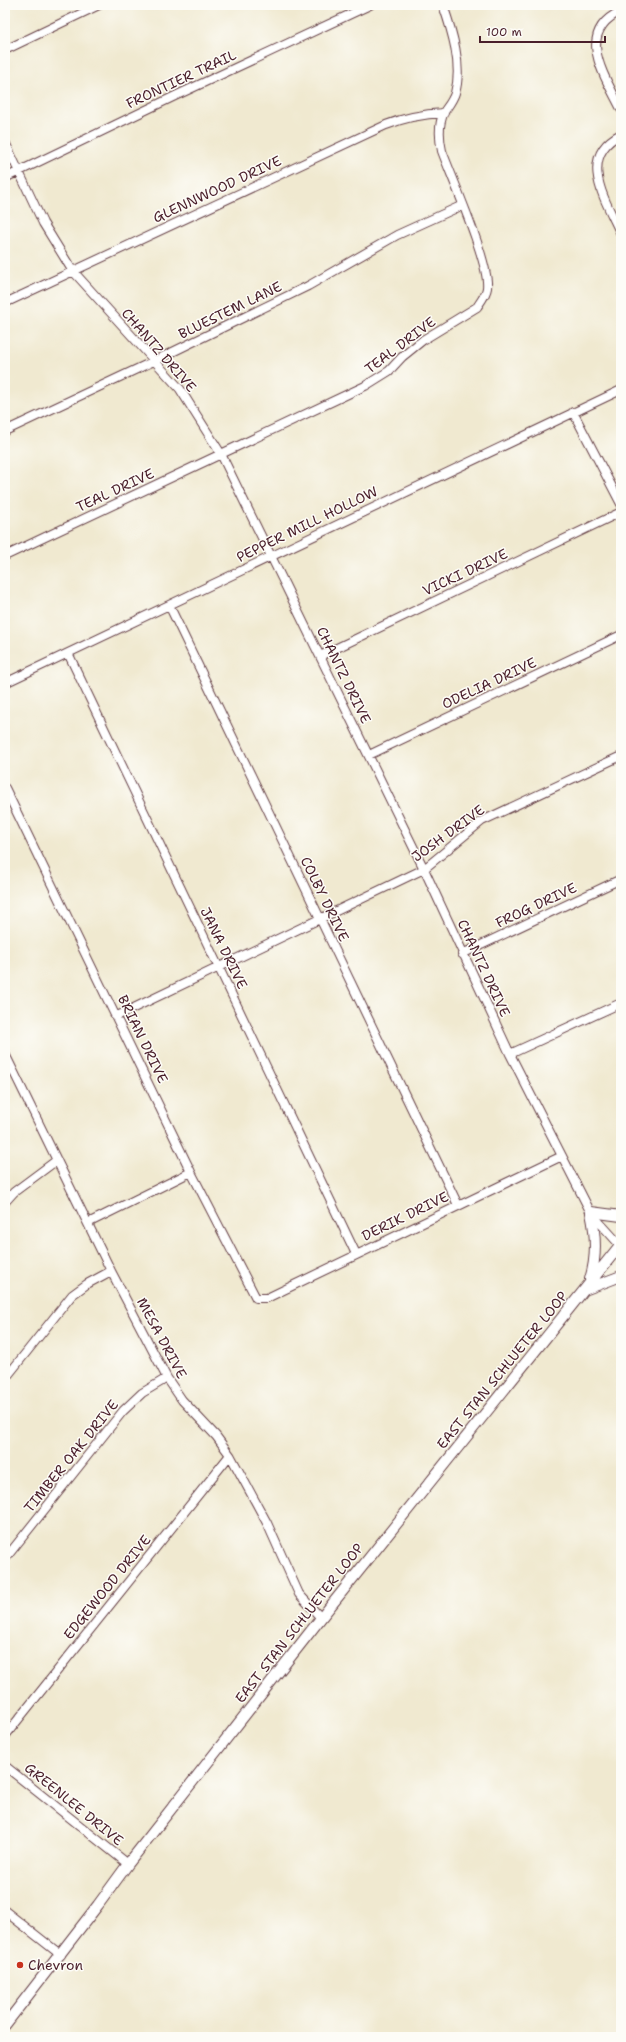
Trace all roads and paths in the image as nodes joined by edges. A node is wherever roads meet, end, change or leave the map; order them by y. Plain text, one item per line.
1 (100, 5) edge
2 (370, 5) edge
3 (443, 5) edge
4 (621, 11) edge
5 (5, 50) edge
6 (621, 109) edge
7 (444, 113) junction
8 (621, 134) edge
9 (5, 142) edge
10 (18, 172) junction
11 (5, 178) edge
12 (463, 206) junction
13 (621, 234) edge
14 (72, 270) junction
15 (5, 303) edge
16 (154, 361) junction
17 (621, 390) edge
18 (573, 412) junction
19 (5, 431) edge
20 (221, 454) junction
21 (621, 504) edge
22 (621, 512) edge
23 (5, 556) edge
24 (271, 556) junction
25 (168, 605) junction
26 (621, 635) edge
27 (68, 653) junction
28 (320, 656) junction
29 (5, 683) edge
30 (369, 755) junction
31 (621, 756) edge
32 (5, 788) edge
33 (424, 869) junction
34 (621, 879) edge
35 (320, 918) junction
36 (462, 954) junction
37 (218, 968) junction
38 (621, 1003) edge
39 (117, 1016) junction
40 (5, 1054) edge
41 (510, 1054) junction
42 (562, 1156) junction
43 (57, 1160) junction
44 (191, 1172) junction
45 (5, 1202) edge
46 (458, 1205) junction
47 (591, 1213) junction
48 (621, 1216) edge
49 (88, 1223) junction
50 (621, 1244) edge
51 (356, 1254) junction
52 (111, 1271) junction
53 (621, 1276) edge
54 (587, 1287) junction
55 (259, 1299) joint
56 (167, 1378) junction
57 (5, 1379) edge
58 (230, 1455) junction
59 (5, 1559) edge
60 (320, 1618) junction
61 (5, 1736) edge
62 (5, 1766) edge
63 (128, 1864) junction
64 (5, 1911) edge
65 (61, 1955) junction
66 (5, 2025) edge

1 - 5 street
2 - 10 street, FRONTIER TRAIL
3 - 7 street, TEAL DRIVE
4 - 6 street
7 - 12 street, TEAL DRIVE
7 - 14 street, GLENNWOOD DRIVE
8 - 13 street
9 - 10 street, CHANTZ DRIVE
10 - 11 street, FRONTIER TRAIL
10 - 14 street, CHANTZ DRIVE
12 - 16 street, BLUESTEM LANE
12 - 20 street, TEAL DRIVE
14 - 15 street, GLENNWOOD DRIVE
14 - 16 street, CHANTZ DRIVE
16 - 19 street, BLUESTEM LANE
16 - 20 street, CHANTZ DRIVE
17 - 18 street, PEPPER MILL HOLLOW
18 - 21 street
18 - 24 street, PEPPER MILL HOLLOW
20 - 23 street, TEAL DRIVE
20 - 24 street, CHANTZ DRIVE
22 - 28 street, VICKI DRIVE
24 - 25 street, PEPPER MILL HOLLOW
24 - 28 street, CHANTZ DRIVE
25 - 27 street, PEPPER MILL HOLLOW
25 - 35 street, COLBY DRIVE
26 - 30 street, ODELIA DRIVE
27 - 29 street, PEPPER MILL HOLLOW
27 - 37 street, JANA DRIVE
28 - 30 street, CHANTZ DRIVE
30 - 33 street, CHANTZ DRIVE
31 - 33 street, JOSH DRIVE
32 - 39 street, BRIAN DRIVE
33 - 35 street, JOSH DRIVE
33 - 36 street, CHANTZ DRIVE
34 - 36 street, FROG DRIVE
35 - 37 street, JOSH DRIVE
35 - 46 street, COLBY DRIVE
36 - 41 street, CHANTZ DRIVE
37 - 39 street, JOSH DRIVE
37 - 51 street, JANA DRIVE
38 - 41 street
39 - 44 street, BRIAN DRIVE
40 - 43 street, MESA DRIVE
41 - 42 street, CHANTZ DRIVE
42 - 46 street, DERIK DRIVE
42 - 47 street, CHANTZ DRIVE
43 - 45 street
43 - 49 street, MESA DRIVE
44 - 49 street
44 - 55 street, BRIAN DRIVE
46 - 51 street, DERIK DRIVE
47 - 48 main road
47 - 50 street, CHANTZ DRIVE
47 - 54 main road
49 - 52 street, MESA DRIVE
50 - 54 main road, EAST STAN SCHLUETER LOOP
51 - 55 street, DERIK DRIVE
52 - 56 street, MESA DRIVE
52 - 57 street
53 - 54 main road
54 - 60 main road, EAST STAN SCHLUETER LOOP
56 - 58 street, MESA DRIVE
56 - 59 street, TIMBER OAK DRIVE
58 - 60 street, MESA DRIVE
58 - 61 street, EDGEWOOD DRIVE
60 - 63 main road, EAST STAN SCHLUETER LOOP
62 - 63 street, GREENLEE DRIVE
63 - 65 main road, EAST STAN SCHLUETER LOOP
64 - 65 street
65 - 66 main road, EAST STAN SCHLUETER LOOP

